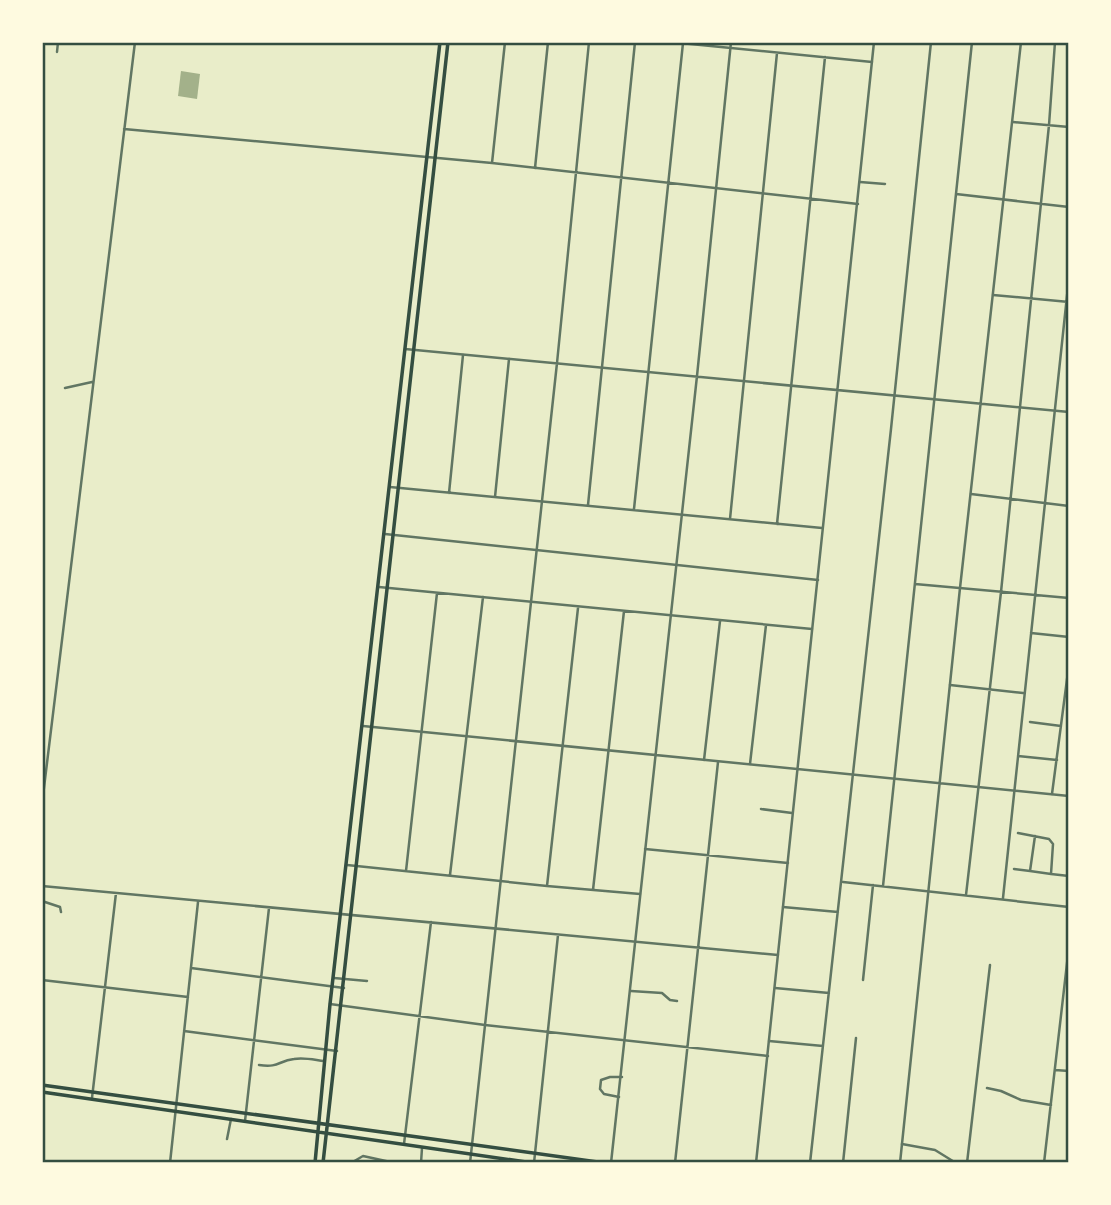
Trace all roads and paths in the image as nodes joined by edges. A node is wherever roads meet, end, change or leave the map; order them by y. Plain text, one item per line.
1 (44, 42) edge
2 (58, 42) edge
3 (135, 42) edge
4 (440, 42) edge
5 (448, 42) edge
6 (505, 42) edge
7 (548, 42) edge
8 (589, 42) edge
9 (635, 42) edge
10 (670, 42) edge
11 (731, 42) edge
12 (874, 42) edge
13 (931, 42) edge
14 (972, 42) edge
15 (1021, 42) edge
16 (1055, 42) edge
17 (683, 43) edge
18 (730, 48) junction
19 (57, 52) dead end
20 (777, 53) junction
21 (825, 57) junction
22 (42, 59) edge
23 (872, 62) junction
24 (1012, 122) junction
25 (1049, 125) junction
26 (1069, 127) edge
27 (124, 129) junction
28 (426, 158) junction
29 (435, 158) junction
30 (492, 163) junction
31 (535, 168) junction
32 (577, 173) junction
33 (620, 178) junction
34 (860, 182) junction
35 (669, 184) junction
36 (885, 184) dead end
37 (715, 189) junction
38 (762, 194) junction
39 (956, 194) junction
40 (810, 198) junction
41 (1003, 200) junction
42 (858, 204) junction
43 (1040, 204) junction
44 (1069, 207) edge
45 (1069, 277) edge
46 (993, 295) junction
47 (1029, 298) junction
48 (1068, 302) edge
49 (405, 349) junction
50 (413, 349) junction
51 (463, 355) junction
52 (509, 359) junction
53 (557, 363) junction
54 (603, 367) junction
55 (649, 371) junction
56 (697, 376) junction
57 (744, 381) junction
58 (92, 382) junction
59 (792, 386) junction
60 (65, 388) dead end
61 (839, 390) junction
62 (894, 396) junction
63 (934, 400) junction
64 (981, 404) junction
65 (1020, 408) junction
66 (1055, 411) junction
67 (1069, 412) edge
68 (390, 487) junction
69 (399, 488) junction
70 (449, 493) junction
71 (971, 494) junction
72 (495, 498) junction
73 (1010, 499) junction
74 (541, 501) junction
75 (1045, 503) junction
76 (587, 505) junction
77 (1069, 506) edge
78 (634, 509) junction
79 (682, 514) junction
80 (730, 519) junction
81 (777, 524) junction
82 (823, 528) junction
83 (385, 534) junction
84 (393, 535) junction
85 (536, 551) junction
86 (675, 565) junction
87 (818, 580) junction
88 (915, 584) junction
89 (379, 587) junction
90 (387, 587) junction
91 (960, 588) junction
92 (1000, 592) junction
93 (436, 593) junction
94 (1034, 595) junction
95 (483, 597) junction
96 (1069, 598) edge
97 (531, 603) junction
98 (578, 607) junction
99 (624, 611) junction
100 (670, 616) junction
101 (720, 621) junction
102 (766, 625) junction
103 (812, 629) junction
104 (1030, 633) junction
105 (1069, 637) edge
106 (1069, 664) edge
107 (950, 685) junction
108 (990, 690) junction
109 (1024, 693) junction
110 (1030, 722) dead end
111 (363, 726) junction
112 (1061, 726) junction
113 (372, 727) junction
114 (420, 732) junction
115 (468, 736) junction
116 (516, 740) junction
117 (564, 746) junction
118 (608, 750) junction
119 (655, 755) junction
120 (1018, 756) junction
121 (1057, 760) junction
122 (704, 761) junction
123 (718, 762) junction
124 (750, 766) junction
125 (799, 769) junction
126 (853, 775) junction
127 (894, 779) junction
128 (941, 784) junction
129 (979, 788) junction
130 (1015, 791) junction
131 (1052, 794) junction
132 (1069, 796) edge
133 (42, 804) edge
134 (761, 809) dead end
135 (793, 813) junction
136 (1018, 833) dead end
137 (1035, 836) junction
138 (645, 849) junction
139 (708, 856) junction
140 (788, 863) junction
141 (347, 865) junction
142 (356, 866) junction
143 (1014, 869) dead end
144 (406, 871) junction
145 (1030, 871) junction
146 (1051, 874) junction
147 (450, 875) junction
148 (1069, 876) edge
149 (500, 881) junction
150 (841, 881) junction
151 (873, 885) junction
152 (42, 886) edge
153 (547, 886) junction
154 (883, 886) junction
155 (593, 890) junction
156 (929, 891) junction
157 (116, 893) junction
158 (641, 894) junction
159 (966, 895) junction
160 (1003, 898) junction
161 (42, 901) edge
162 (198, 901) junction
163 (269, 907) junction
164 (783, 907) junction
165 (1069, 907) edge
166 (61, 912) dead end
167 (838, 912) junction
168 (341, 913) junction
169 (351, 914) junction
170 (431, 922) junction
171 (496, 929) junction
172 (558, 935) junction
173 (636, 942) junction
174 (1069, 946) edge
175 (699, 947) junction
176 (778, 955) junction
177 (990, 965) dead end
178 (191, 968) junction
179 (1068, 975) edge
180 (261, 977) junction
181 (334, 978) junction
182 (345, 979) junction
183 (42, 980) edge
184 (863, 980) dead end
185 (367, 981) dead end
186 (332, 987) junction
187 (344, 988) junction
188 (775, 988) junction
189 (106, 989) junction
190 (631, 990) junction
191 (829, 993) junction
192 (188, 997) junction
193 (677, 1001) dead end
194 (330, 1004) junction
195 (342, 1006) junction
196 (421, 1016) junction
197 (485, 1025) junction
198 (547, 1030) junction
199 (184, 1031) junction
200 (856, 1038) dead end
201 (626, 1039) junction
202 (255, 1041) junction
203 (769, 1041) junction
204 (689, 1046) junction
205 (823, 1046) junction
206 (326, 1050) junction
207 (337, 1051) junction
208 (768, 1056) junction
209 (324, 1061) junction
210 (259, 1065) dead end
211 (1055, 1070) junction
212 (1069, 1071) edge
213 (622, 1077) junction
214 (42, 1085) edge
215 (987, 1088) dead end
216 (42, 1091) edge
217 (93, 1092) junction
218 (619, 1097) junction
219 (92, 1098) junction
220 (175, 1104) junction
221 (1051, 1105) junction
222 (174, 1111) junction
223 (246, 1115) junction
224 (231, 1119) junction
225 (245, 1121) junction
226 (318, 1123) junction
227 (327, 1124) junction
228 (317, 1133) junction
229 (327, 1134) junction
230 (405, 1135) junction
231 (227, 1139) dead end
232 (902, 1144) junction
233 (404, 1145) junction
234 (472, 1145) junction
235 (422, 1148) junction
236 (471, 1154) junction
237 (536, 1154) junction
238 (170, 1163) edge
239 (315, 1163) edge
240 (323, 1163) edge
241 (351, 1163) edge
242 (389, 1163) edge
243 (395, 1163) edge
244 (421, 1163) edge
245 (470, 1163) edge
246 (533, 1163) edge
247 (606, 1163) edge
248 (611, 1163) edge
249 (675, 1163) edge
250 (756, 1163) edge
251 (810, 1163) edge
252 (843, 1163) edge
253 (900, 1163) edge
254 (956, 1163) edge
255 (967, 1163) edge
256 (1044, 1163) edge

1 - 22 street
2 - 19 street
3 - 27 street
4 - 28 main road
5 - 29 main road
6 - 30 street
7 - 31 street
8 - 32 street
9 - 33 street
10 - 17 street
11 - 18 street
12 - 23 street
13 - 62 street
14 - 39 street
15 - 24 street
16 - 25 street
17 - 18 street
17 - 35 street
18 - 20 street
18 - 37 street
20 - 21 street
20 - 38 street
21 - 23 street
21 - 40 street
23 - 34 street
24 - 25 street
24 - 41 street
25 - 26 street
25 - 43 street
27 - 28 street
27 - 58 street
28 - 29 street
28 - 49 main road
29 - 30 street
29 - 50 main road
30 - 31 street
31 - 32 street
32 - 33 street
32 - 53 street
33 - 35 street
33 - 54 street
34 - 36 street
34 - 42 street
35 - 37 street
35 - 55 street
37 - 38 street
37 - 56 street
38 - 40 street
38 - 57 street
39 - 41 street
39 - 63 street
40 - 42 street
40 - 59 street
41 - 43 street
41 - 46 street
42 - 61 street
43 - 44 street
43 - 47 street
45 - 48 street
46 - 47 street
46 - 64 street
47 - 48 street
47 - 65 street
48 - 66 street
49 - 50 street
49 - 68 main road
50 - 51 street
50 - 69 main road
51 - 52 street
51 - 70 street
52 - 53 street
52 - 72 street
53 - 54 street
53 - 74 street
54 - 55 street
54 - 76 street
55 - 56 street
55 - 78 street
56 - 57 street
56 - 79 street
57 - 59 street
57 - 80 street
58 - 60 street
58 - 133 street
59 - 61 street
59 - 81 street
61 - 62 street
61 - 82 street
62 - 63 street
62 - 126 street
63 - 64 street
63 - 88 street
64 - 65 street
64 - 71 street
65 - 66 street
65 - 73 street
66 - 67 street
66 - 75 street
68 - 69 street
68 - 83 main road
69 - 70 street
69 - 84 main road
70 - 72 street
71 - 73 street
71 - 91 street
72 - 74 street
73 - 75 street
73 - 92 street
74 - 76 street
74 - 85 street
75 - 77 street
75 - 94 street
76 - 78 street
78 - 79 street
79 - 80 street
79 - 86 street
80 - 81 street
81 - 82 street
82 - 87 street
83 - 84 street
83 - 89 main road
84 - 85 street
84 - 90 main road
85 - 86 street
85 - 97 street
86 - 87 street
86 - 100 street
87 - 103 street
88 - 91 street
88 - 127 street
89 - 90 street
89 - 111 main road
90 - 93 street
90 - 113 main road
91 - 92 street
91 - 107 street
92 - 94 street
92 - 108 street
93 - 95 street
93 - 114 street
94 - 96 street
94 - 104 street
95 - 97 street
95 - 115 street
97 - 98 street
97 - 116 street
98 - 99 street
98 - 117 street
99 - 100 street
99 - 118 street
100 - 101 street
100 - 119 street
101 - 102 street
101 - 122 street
102 - 103 street
102 - 124 street
103 - 125 street
104 - 105 street
104 - 109 street
106 - 112 street
107 - 108 street
107 - 128 street
108 - 109 street
108 - 129 street
109 - 120 street
110 - 112 street
111 - 113 street
111 - 141 main road
112 - 121 street
113 - 114 street
113 - 142 main road
114 - 115 street
114 - 144 street
115 - 116 street
115 - 147 street
116 - 117 street
116 - 149 street
117 - 118 street
117 - 153 street
118 - 119 street
118 - 155 street
119 - 122 street
119 - 138 street
120 - 121 street
120 - 130 street
121 - 131 street
122 - 123 street
123 - 124 street
123 - 139 street
124 - 125 street
125 - 126 street
125 - 135 street
126 - 127 street
126 - 150 street
127 - 128 street
127 - 154 street
128 - 129 street
128 - 156 street
129 - 130 street
129 - 159 street
130 - 131 street
130 - 160 street
131 - 132 street
134 - 135 street
135 - 140 street
136 - 137 street
137 - 145 street
137 - 146 street
138 - 139 street
138 - 158 street
139 - 140 street
139 - 175 street
140 - 164 street
141 - 142 street
141 - 168 main road
142 - 144 street
142 - 169 main road
143 - 145 street
144 - 147 street
145 - 146 street
146 - 148 street
147 - 149 street
149 - 153 street
149 - 171 street
150 - 151 street
150 - 167 street
151 - 154 street
151 - 184 street
152 - 157 street
153 - 155 street
154 - 156 street
155 - 158 street
156 - 159 street
156 - 232 street
157 - 162 street
157 - 189 street
158 - 173 street
159 - 160 street
160 - 165 street
161 - 166 street
162 - 163 street
162 - 178 street
163 - 168 street
163 - 180 street
164 - 167 street
164 - 176 street
167 - 191 street
168 - 169 street
168 - 181 main road
169 - 170 street
169 - 182 main road
170 - 171 street
170 - 196 street
171 - 172 street
171 - 197 street
172 - 173 street
172 - 198 street
173 - 175 street
173 - 190 street
174 - 179 street
175 - 176 street
175 - 204 street
176 - 188 street
177 - 255 street
178 - 180 street
178 - 192 street
179 - 211 street
180 - 186 street
180 - 202 street
181 - 182 street
181 - 186 main road
182 - 185 street
182 - 187 main road
183 - 189 street
186 - 187 street
186 - 194 main road
187 - 195 main road
188 - 191 street
188 - 203 street
189 - 192 street
189 - 217 street
190 - 193 street
190 - 201 street
191 - 205 street
192 - 199 street
194 - 195 street
194 - 206 main road
195 - 196 street
195 - 207 main road
196 - 197 street
196 - 230 street
197 - 198 street
197 - 234 street
198 - 201 street
198 - 237 street
199 - 202 street
199 - 220 street
200 - 252 street
201 - 204 street
201 - 213 street
202 - 206 street
202 - 223 street
203 - 205 street
203 - 208 street
204 - 208 street
204 - 249 street
205 - 251 street
206 - 207 street
206 - 209 main road
207 - 227 main road
208 - 250 street
209 - 210 street
209 - 226 main road
211 - 212 street
211 - 221 street
213 - 218 street
213 - 218 street
214 - 217 main road
215 - 221 street
216 - 219 main road
217 - 219 street
217 - 220 main road
218 - 248 street
219 - 222 main road
220 - 222 street
220 - 223 main road
221 - 256 street
222 - 224 main road
222 - 238 street
223 - 225 street
223 - 226 main road
224 - 225 main road
224 - 231 street
225 - 228 main road
226 - 227 main road
226 - 228 main road
227 - 229 main road
227 - 230 main road
228 - 229 main road
228 - 239 main road
229 - 233 main road
229 - 240 main road
230 - 233 street
230 - 234 main road
232 - 253 street
232 - 254 street
233 - 235 main road
234 - 236 street
234 - 237 main road
235 - 236 main road
235 - 244 street
236 - 245 street
236 - 246 main road
237 - 246 street
237 - 247 main road
241 - 242 street
242 - 243 street

